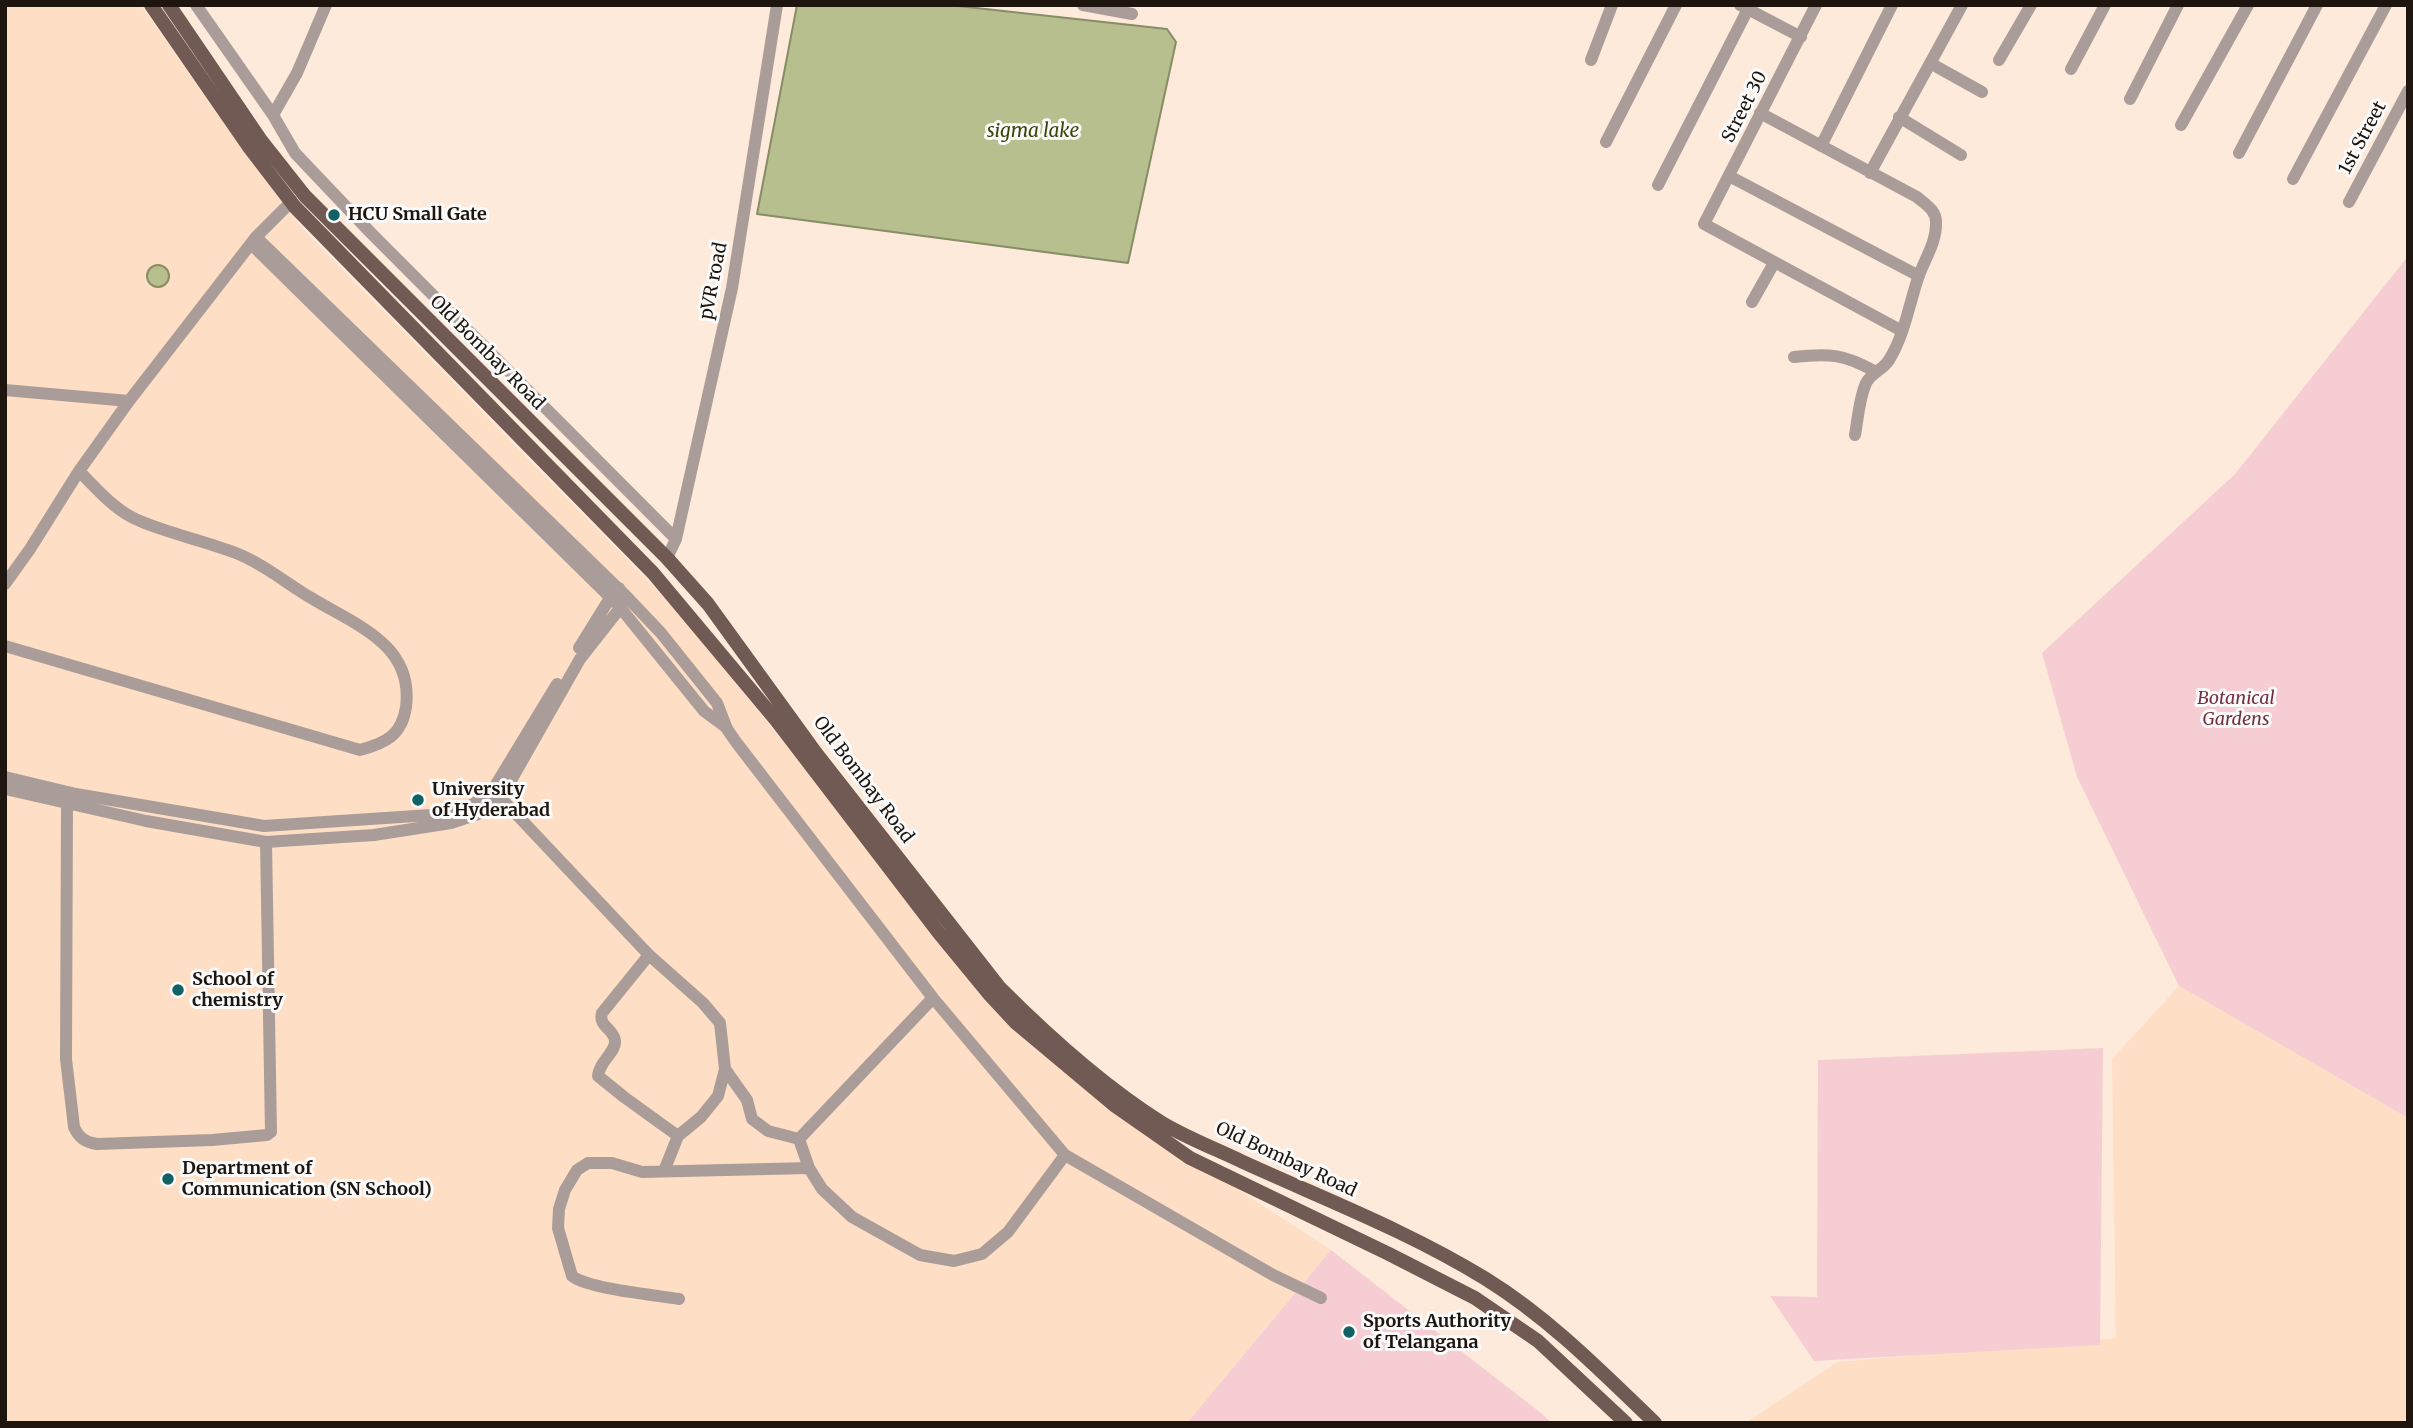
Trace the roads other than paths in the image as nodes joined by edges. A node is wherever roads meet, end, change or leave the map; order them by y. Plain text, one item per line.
1 (151, 5) edge
2 (169, 5) edge
3 (196, 5) edge
4 (326, 5) edge
5 (777, 5) edge
6 (1083, 5) edge
7 (1612, 5) edge
8 (1676, 5) edge
9 (1816, 5) edge
10 (1892, 5) edge
11 (1962, 5) edge
12 (2031, 5) edge
13 (2105, 5) edge
14 (2178, 5) edge
15 (2248, 5) edge
16 (2316, 5) edge
17 (2386, 5) edge
18 (1744, 7) edge
19 (1132, 14) dead end
20 (1801, 37) junction
21 (1591, 60) dead end
22 (2000, 60) dead end
23 (1930, 63) junction
24 (2071, 69) dead end
25 (2408, 91) edge
26 (1982, 92) dead end
27 (2130, 99) dead end
28 (1760, 113) junction
29 (273, 115) junction
30 (1899, 117) junction
31 (2181, 125) dead end
32 (1606, 142) dead end
33 (1821, 146) junction
34 (2239, 153) dead end
35 (1961, 155) dead end
36 (1870, 173) junction
37 (1729, 176) junction
38 (2293, 179) dead end
39 (1658, 185) dead end
40 (291, 202) junction
41 (2348, 202) dead end
42 (254, 240) junction
43 (1774, 263) junction
44 (1919, 276) junction
45 (1752, 302) dead end
46 (1902, 331) junction
47 (1794, 357) dead end
48 (1874, 371) junction
49 (5, 390) edge
50 (129, 401) junction
51 (1855, 435) dead end
52 (79, 471) junction
53 (676, 539) junction
54 (667, 558) junction
55 (5, 584) edge
56 (619, 598) junction
57 (5, 646) edge
58 (5, 777) edge
59 (5, 789) edge
60 (501, 798) junction
61 (67, 804) junction
62 (267, 842) junction
63 (649, 955) junction
64 (933, 998) junction
65 (725, 1069) junction
66 (678, 1136) junction
67 (799, 1139) junction
68 (1065, 1155) junction
69 (809, 1168) junction
70 (664, 1171) junction
71 (1321, 1298) dead end
72 (679, 1299) dead end
73 (1626, 1423) edge
74 (1655, 1423) edge

1 - 40 main road, Old Bombay Road
2 - 54 main road, Old Bombay Road
3 - 29 street
4 - 29 street
5 - 53 street, pVR road
6 - 19 street
7 - 21 street
8 - 32 street
9 - 20 street, Street 30
10 - 33 street
11 - 23 street
12 - 22 street
13 - 24 street
14 - 27 street
15 - 31 street
16 - 34 street
17 - 38 street
18 - 20 street
18 - 39 street
20 - 28 street, Street 30
23 - 26 street
23 - 30 street
25 - 41 street, 1st Street
28 - 33 street
28 - 37 street, Street 30
29 - 53 street
30 - 35 street
30 - 36 street
33 - 36 street
36 - 44 street
37 - 43 street, Street 30
37 - 44 street
40 - 42 street
40 - 73 main road, Old Bombay Road
42 - 50 street
42 - 56 street
43 - 45 street
43 - 46 street
44 - 46 street
46 - 48 street
47 - 48 street
48 - 51 street
49 - 50 street
50 - 52 street
52 - 55 street
52 - 57 street
53 - 54 street, pVR road
54 - 74 main road, Old Bombay Road
56 - 58 street
56 - 60 street
56 - 64 street
59 - 61 street
60 - 62 street
60 - 63 street
61 - 62 street
61 - 62 street
63 - 65 street
63 - 66 street
64 - 67 street
64 - 68 street
65 - 66 street
65 - 67 street
66 - 70 street
67 - 69 street
68 - 69 street
68 - 71 street
69 - 70 street
70 - 72 street

